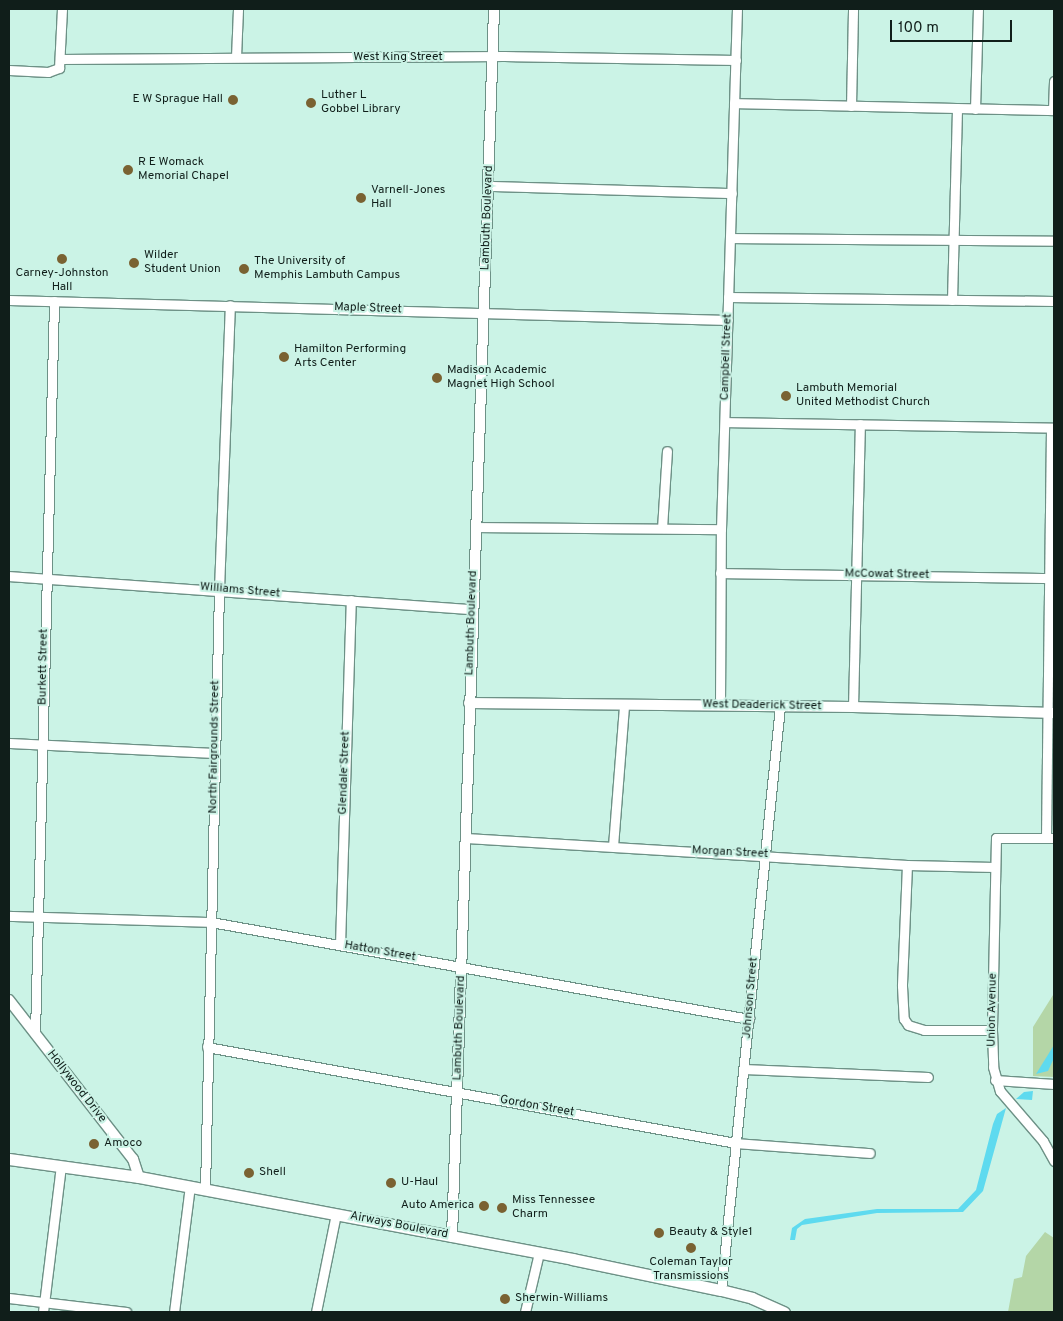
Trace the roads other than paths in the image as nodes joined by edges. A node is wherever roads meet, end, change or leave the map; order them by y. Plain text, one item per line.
1 (62, 9) edge
2 (238, 9) edge
3 (494, 9) edge
4 (737, 9) edge
5 (853, 9) edge
6 (978, 9) edge
7 (236, 57) junction
8 (493, 58) junction
9 (60, 59) junction
10 (736, 60) junction
11 (9, 70) edge
12 (1054, 81) edge
13 (734, 103) junction
14 (851, 106) junction
15 (957, 108) junction
16 (975, 109) junction
17 (1054, 110) edge
18 (489, 186) junction
19 (732, 192) junction
20 (730, 238) junction
21 (953, 240) junction
22 (1054, 241) edge
23 (728, 297) junction
24 (9, 300) edge
25 (952, 300) junction
26 (54, 301) junction
27 (1054, 301) edge
28 (230, 305) junction
29 (484, 313) junction
30 (728, 320) junction
31 (725, 422) junction
32 (860, 424) junction
33 (1053, 428) edge
34 (667, 451) dead end
35 (477, 527) junction
36 (662, 528) junction
37 (721, 529) junction
38 (720, 573) junction
39 (856, 575) junction
40 (9, 576) edge
41 (46, 578) junction
42 (1052, 578) edge
43 (219, 589) junction
44 (351, 600) junction
45 (471, 610) junction
46 (469, 704) junction
47 (624, 705) junction
48 (720, 705) junction
49 (780, 706) junction
50 (853, 707) junction
51 (1051, 713) edge
52 (9, 743) edge
53 (43, 744) junction
54 (215, 752) junction
55 (466, 838) junction
56 (1050, 838) edge
57 (613, 846) junction
58 (765, 855) junction
59 (907, 865) junction
60 (995, 867) junction
61 (9, 916) edge
62 (38, 917) junction
63 (210, 922) junction
64 (340, 945) junction
65 (462, 966) junction
66 (9, 1000) edge
67 (748, 1019) junction
68 (992, 1030) junction
69 (35, 1033) junction
70 (207, 1047) junction
71 (744, 1069) junction
72 (928, 1077) dead end
73 (995, 1080) junction
74 (1054, 1084) edge
75 (458, 1092) junction
76 (736, 1143) junction
77 (870, 1153) dead end
78 (9, 1159) edge
79 (1054, 1161) edge
80 (61, 1166) junction
81 (139, 1177) junction
82 (190, 1186) junction
83 (205, 1189) junction
84 (336, 1214) junction
85 (452, 1237) junction
86 (539, 1253) junction
87 (721, 1290) junction
88 (9, 1298) edge
89 (44, 1302) junction
90 (43, 1312) edge
91 (126, 1312) edge
92 (174, 1312) edge
93 (316, 1312) edge
94 (525, 1312) edge
95 (784, 1312) edge

1 - 9 street
2 - 7 street
3 - 8 street, Lambuth Boulevard
4 - 10 street, Campbell Street
5 - 14 street
6 - 16 street
7 - 8 street, West King Street
7 - 9 street, West King Street
8 - 10 street, West King Street
8 - 18 street, Lambuth Boulevard
9 - 11 street
10 - 13 street, Campbell Street
12 - 17 street
13 - 14 street
13 - 19 street, Campbell Street
14 - 15 street
15 - 16 street
15 - 21 street
16 - 17 street
18 - 19 street
18 - 29 street, Lambuth Boulevard
19 - 20 street, Campbell Street
20 - 21 street
20 - 23 street, Campbell Street
21 - 22 street
21 - 25 street
23 - 25 street
23 - 30 street, Campbell Street
24 - 26 street, Maple Street
25 - 27 street
26 - 28 street, Maple Street
26 - 41 street, Burkett Street
28 - 29 street, Maple Street
28 - 43 street, North Fairgrounds Street
29 - 30 street, Maple Street
29 - 35 street, Lambuth Boulevard
30 - 31 street, Campbell Street
31 - 32 street
31 - 37 street, Campbell Street
32 - 33 street
32 - 39 street
33 - 42 street
34 - 36 street
35 - 36 street
35 - 45 street, Lambuth Boulevard
36 - 37 street
37 - 38 street, Campbell Street
38 - 39 street, McCowat Street
38 - 48 street, Campbell Street
39 - 42 street, McCowat Street
39 - 50 street
40 - 41 street, Williams Street
41 - 43 street, Williams Street
41 - 53 street, Burkett Street
42 - 51 street
43 - 44 street, Williams Street
43 - 54 street, North Fairgrounds Street
44 - 45 street, Williams Street
44 - 64 street, Glendale Street
45 - 46 street, Lambuth Boulevard
46 - 47 street, West Deaderick Street
46 - 55 street, Lambuth Boulevard
47 - 48 street, West Deaderick Street
47 - 57 street
48 - 49 street, West Deaderick Street
49 - 50 street, West Deaderick Street
49 - 58 street, Johnson Street
50 - 51 street, West Deaderick Street
51 - 56 street
52 - 53 street
53 - 54 street
53 - 62 street, Burkett Street
54 - 63 street, North Fairgrounds Street
55 - 57 street, Morgan Street
55 - 65 street, Lambuth Boulevard
56 - 60 street, Union Avenue
57 - 58 street, Morgan Street
58 - 59 street, Morgan Street
58 - 67 street, Johnson Street
59 - 60 street, Morgan Street
59 - 68 street
60 - 68 street, Union Avenue
61 - 62 street, Hatton Street
62 - 63 street, Hatton Street
62 - 69 street, Burkett Street
63 - 64 street, Hatton Street
63 - 70 street, North Fairgrounds Street
64 - 65 street, Hatton Street
65 - 67 street, Hatton Street
65 - 75 street, Lambuth Boulevard
66 - 69 street, Hollywood Drive
67 - 71 street, Johnson Street
68 - 73 street, Union Avenue
69 - 81 street, Hollywood Drive
70 - 75 street, Gordon Street
70 - 83 street, North Fairgrounds Street
71 - 72 street
71 - 76 street, Johnson Street
73 - 74 street
73 - 79 street, Union Avenue
75 - 76 street, Gordon Street
75 - 85 street, Lambuth Boulevard
76 - 77 street, Gordon Street
76 - 87 street, Johnson Street
78 - 80 main road, Airways Boulevard
80 - 81 main road, Airways Boulevard
80 - 89 street
81 - 82 main road, Airways Boulevard
82 - 83 main road, Airways Boulevard
82 - 92 street
83 - 84 main road, Airways Boulevard
84 - 85 main road, Airways Boulevard
84 - 93 street
85 - 86 main road, Airways Boulevard
86 - 87 main road, Airways Boulevard
86 - 94 street
87 - 95 main road, Airways Boulevard
88 - 89 street
89 - 90 street
89 - 91 street

